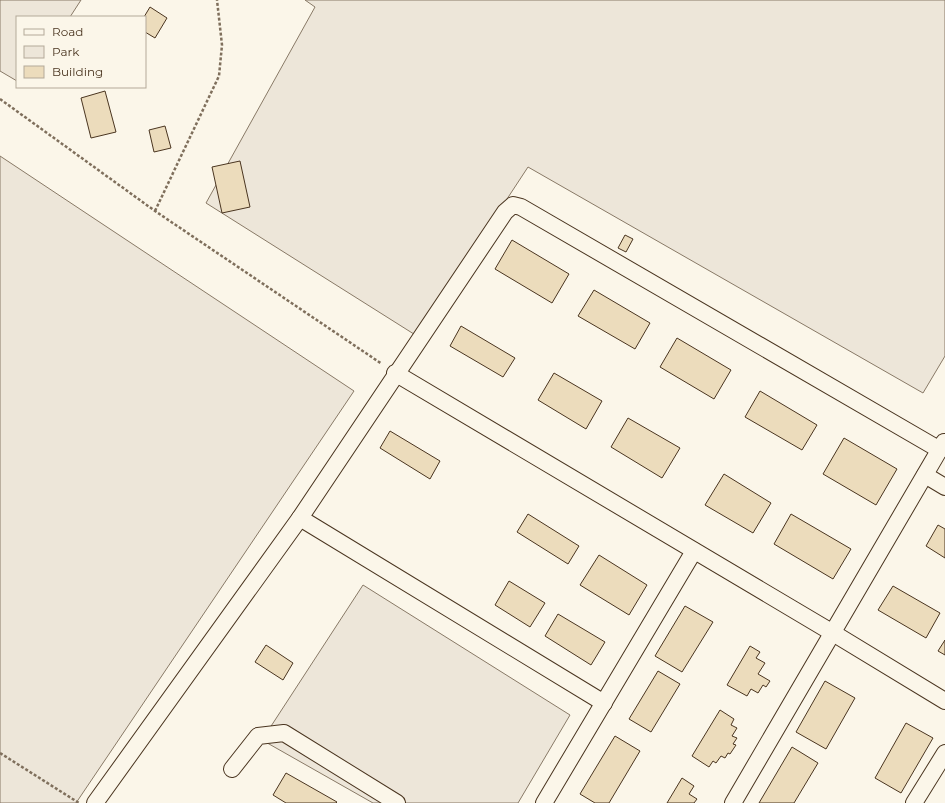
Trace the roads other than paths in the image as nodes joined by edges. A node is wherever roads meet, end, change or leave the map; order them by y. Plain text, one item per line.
1 (395, 373) junction
2 (942, 446) edge
3 (925, 475) junction
4 (945, 487) edge
5 (300, 518) junction
6 (694, 551) junction
7 (833, 633) junction
8 (945, 701) edge
9 (604, 703) junction
10 (945, 753) edge
11 (232, 769) dead end
12 (94, 803) edge
13 (397, 803) edge
14 (544, 803) edge
15 (733, 803) edge
16 (914, 803) edge

1 - 2 street
1 - 5 street
1 - 6 street
2 - 3 street
3 - 4 street
3 - 7 street
5 - 9 street
5 - 12 street
6 - 7 street
6 - 9 street
7 - 8 street
7 - 15 street
9 - 14 street
10 - 16 street
11 - 13 street

